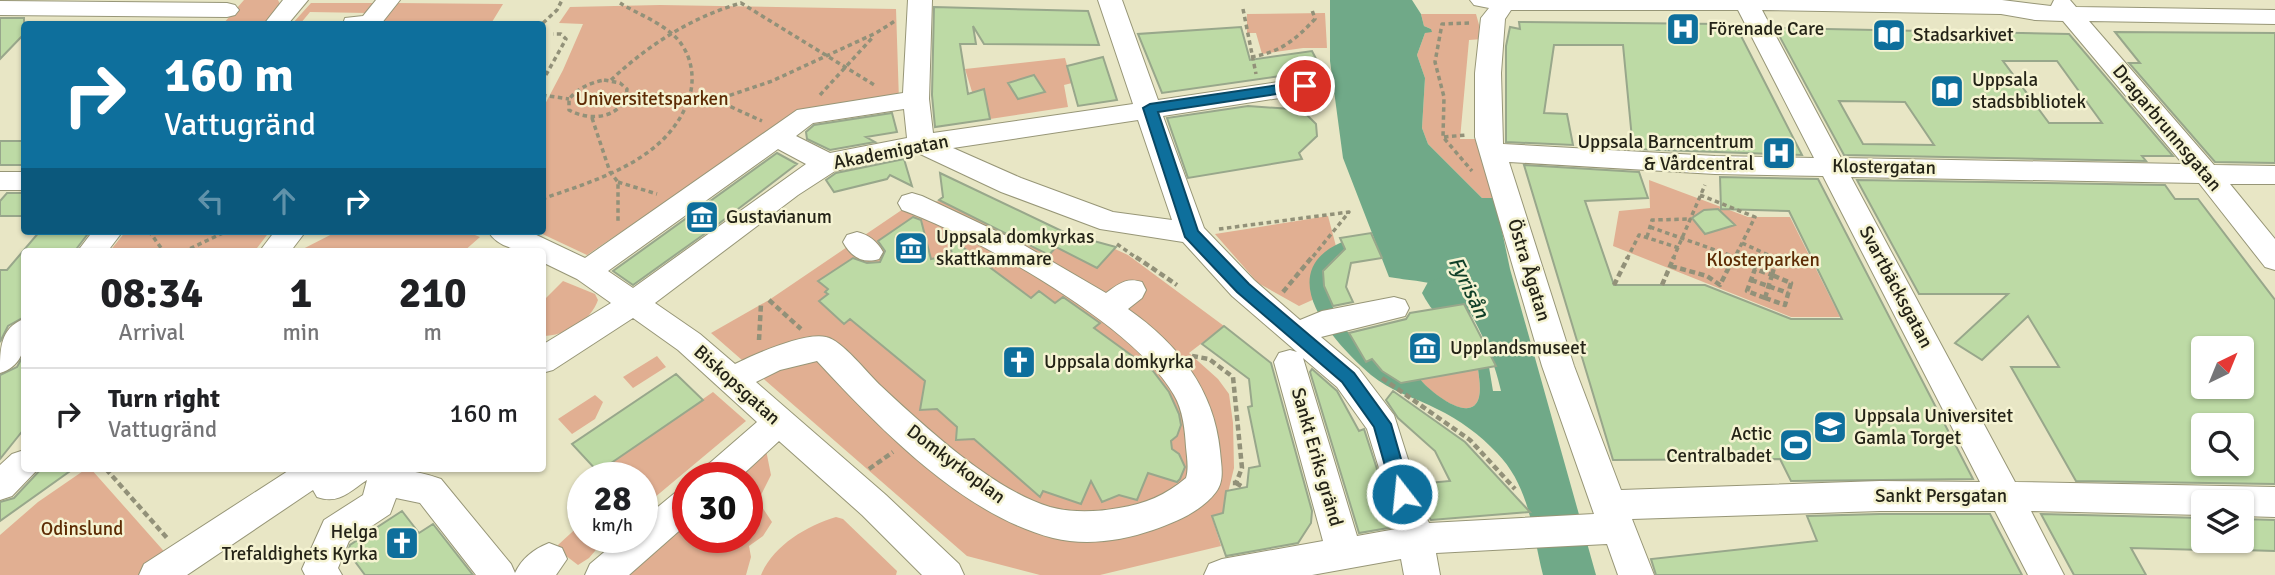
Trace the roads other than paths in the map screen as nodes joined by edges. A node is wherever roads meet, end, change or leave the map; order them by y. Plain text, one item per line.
1 (6, 0) edge
2 (296, 0) edge
3 (388, 0) edge
4 (920, 0) edge
5 (1094, 0) edge
6 (1110, 0) edge
7 (1128, 0) edge
8 (1746, 2) edge
9 (1497, 5) edge
10 (2061, 5) edge
11 (2275, 5) edge
12 (0, 7) edge
13 (220, 17) edge
14 (2275, 18) edge
15 (278, 21) edge
16 (372, 21) edge
17 (1305, 86) dead end
18 (909, 101) junction
19 (1150, 108) junction
20 (777, 136) junction
21 (921, 144) junction
22 (1494, 152) junction
23 (827, 163) junction
24 (1832, 166) junction
25 (2207, 174) junction
26 (2275, 175) edge
27 (0, 181) edge
28 (21, 181) edge
29 (912, 204) dead end
30 (1205, 231) junction
31 (105, 235) edge
32 (288, 235) edge
33 (510, 235) edge
34 (94, 248) edge
35 (277, 248) edge
36 (538, 248) edge
37 (546, 252) edge
38 (2275, 259) edge
39 (587, 271) junction
40 (1131, 290) dead end
41 (634, 303) junction
42 (1394, 308) dead end
43 (1106, 310) junction
44 (0, 327) edge
45 (21, 329) edge
46 (21, 333) edge
47 (1315, 334) junction
48 (546, 357) edge
49 (0, 361) edge
50 (750, 370) road end
51 (779, 422) junction
52 (734, 462) edge
53 (21, 467) edge
54 (360, 474) edge
55 (0, 486) edge
56 (2005, 496) junction
57 (2259, 502) edge
58 (672, 516) edge
59 (1410, 520) junction
60 (1606, 521) junction
61 (1344, 552) junction
62 (171, 566) edge
63 (324, 575) edge
64 (498, 575) edge
65 (603, 575) edge
66 (946, 575) edge
67 (1222, 575) edge
68 (1422, 575) edge
69 (1636, 575) edge
70 (2046, 575) edge

1 - 12 street
2 - 15 street
3 - 16 street
4 - 18 street
5 - 6 street
6 - 7 street
6 - 19 street
8 - 9 street
8 - 10 street
8 - 24 street, Svartbäcksgatan
9 - 22 street, Östra Ågatan
10 - 11 street
10 - 14 street
10 - 25 street, Dragarbrunnsgatan
12 - 13 street
17 - 19 street, Akademigatan
18 - 20 street
18 - 21 street
19 - 21 street, Akademigatan
19 - 30 street
20 - 23 street
20 - 39 street
21 - 23 street, Akademigatan
21 - 30 street
22 - 24 street, Klostergatan
22 - 60 street, Östra Ågatan
23 - 41 street, Akademigatan
24 - 25 street, Klostergatan
24 - 56 street, Svartbäcksgatan
25 - 26 street, Klostergatan
25 - 38 street, Dragarbrunnsgatan
27 - 28 street
29 - 43 street, Domkyrkoplan
30 - 47 street
31 - 34 street
32 - 35 street
33 - 36 street, Biskopsgatan
37 - 39 street, Biskopsgatan
39 - 41 street, Biskopsgatan
40 - 43 street
41 - 48 street
41 - 51 street, Biskopsgatan
42 - 47 street
43 - 50 street, Domkyrkoplan
44 - 45 street
46 - 49 street
47 - 59 street
47 - 61 street, Sankt Eriks gränd
51 - 52 street
51 - 66 street, Biskopsgatan
53 - 55 street
54 - 62 street
54 - 63 street
54 - 64 street
56 - 57 street, Sankt Persgatan
56 - 60 street, Sankt Persgatan
56 - 70 street, Svartbäcksgatan
58 - 65 street
59 - 60 street, Sankt Persgatan
59 - 61 street, Sankt Persgatan
59 - 68 street
60 - 69 street, Östra Ågatan
61 - 67 street, Sankt Persgatan

